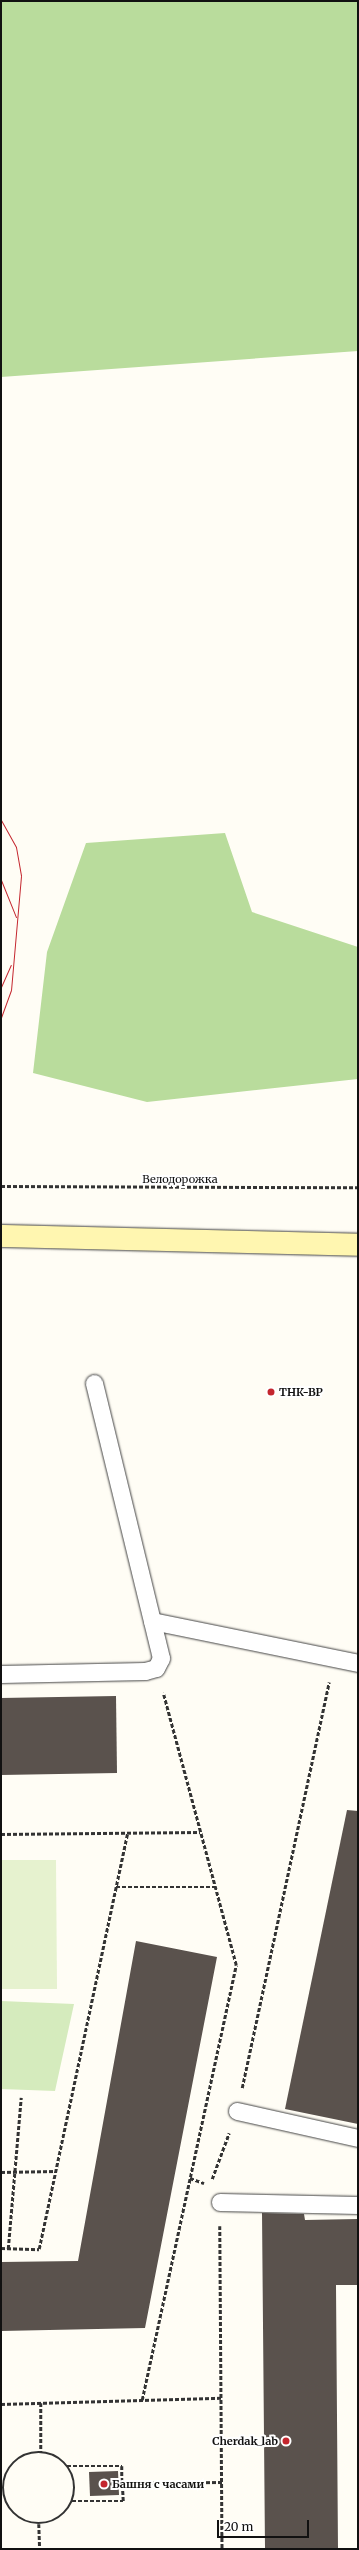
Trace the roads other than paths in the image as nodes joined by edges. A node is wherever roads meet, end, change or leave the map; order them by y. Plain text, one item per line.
1 (1, 1236) edge
2 (358, 1245) edge
3 (94, 1383) dead end
4 (152, 1621) junction
5 (358, 1663) edge
6 (1, 1674) edge
7 (237, 2111) road end
8 (358, 2138) edge
9 (220, 2202) road end
10 (358, 2205) edge

1 - 2 main road
3 - 4 lane
4 - 5 lane
4 - 6 lane
7 - 8 lane
9 - 10 lane

